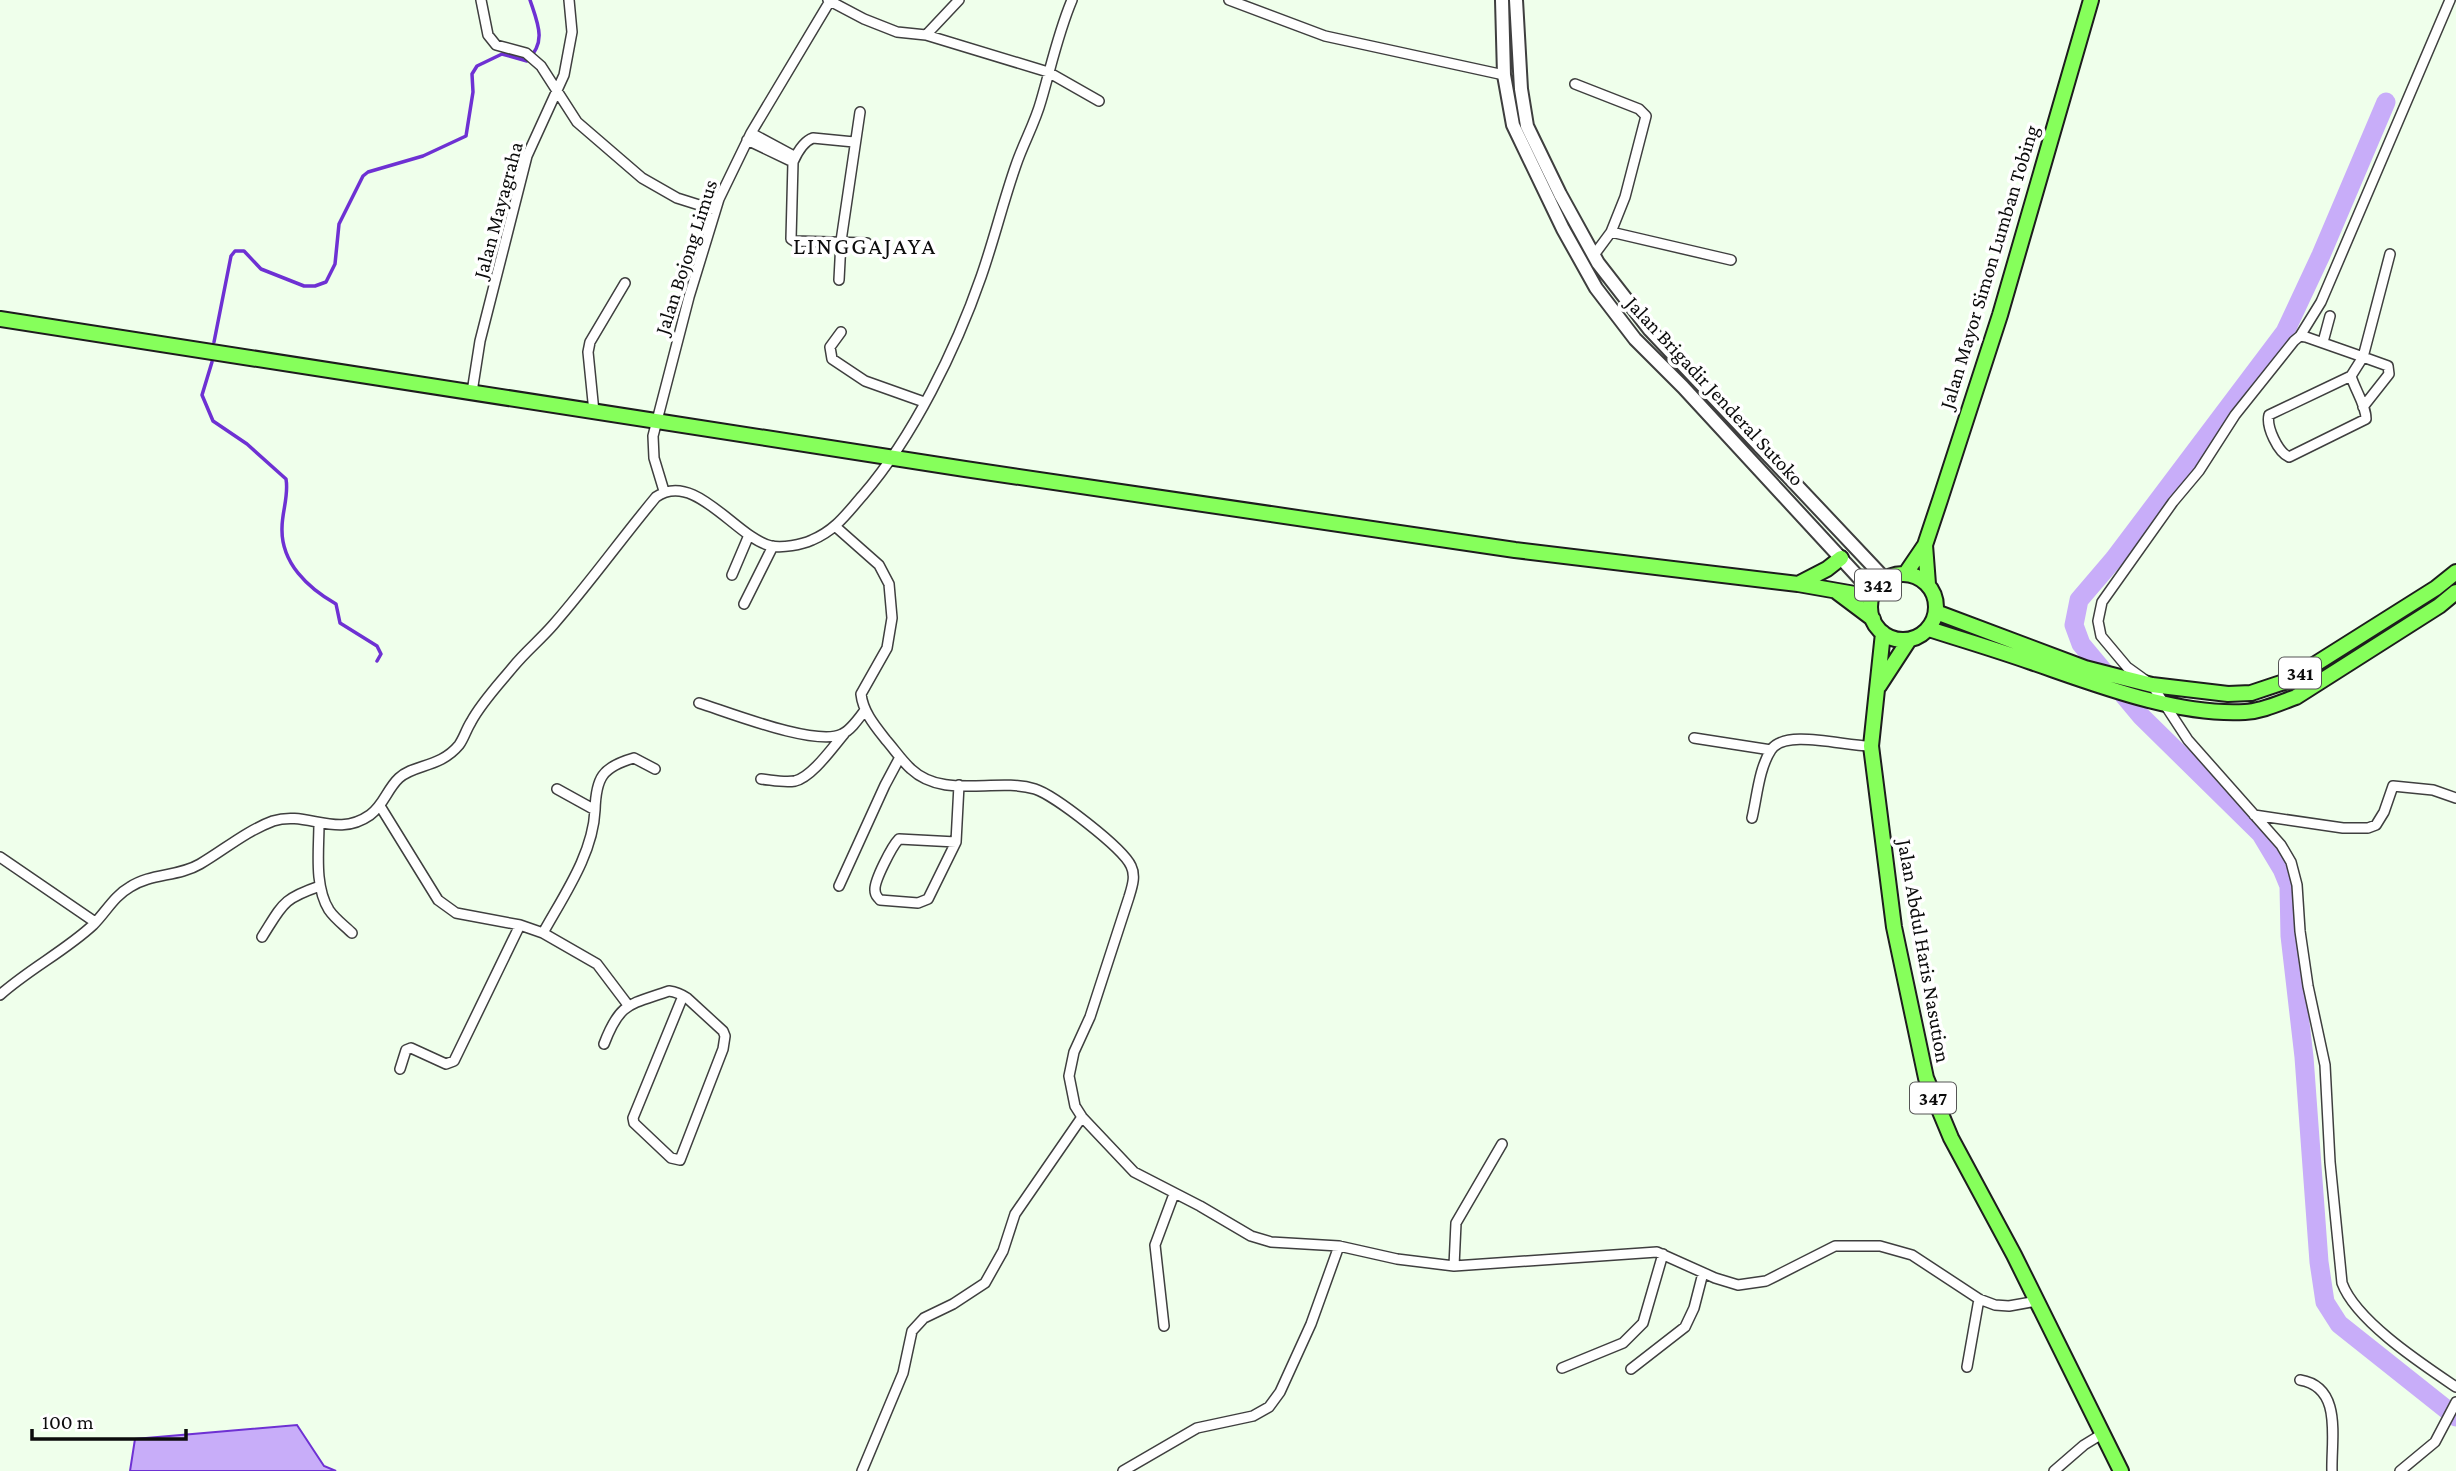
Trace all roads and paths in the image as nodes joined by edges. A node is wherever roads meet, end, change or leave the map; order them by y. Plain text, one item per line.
1 (481, 0) edge
2 (569, 0) edge
3 (959, 0) edge
4 (1072, 0) edge
5 (1229, 0) edge
6 (1502, 0) edge
7 (1516, 0) edge
8 (2091, 0) edge
9 (2450, 0) edge
10 (829, 1) edge
11 (926, 36) junction
12 (1048, 72) junction
13 (1504, 75) junction
14 (1575, 84) dead end
15 (555, 91) junction
16 (1100, 101) dead end
17 (860, 112) dead end
18 (749, 136) junction
19 (854, 142) junction
20 (794, 159) junction
21 (1554, 197) junction
22 (715, 211) junction
23 (1611, 232) junction
24 (841, 241) junction
25 (867, 243) dead end
26 (2390, 254) dead end
27 (1594, 256) junction
28 (1731, 260) dead end
29 (839, 280) dead end
30 (625, 283) dead end
31 (2330, 316) dead end
32 (0, 319) edge
33 (1650, 330) junction
34 (841, 332) dead end
35 (2300, 336) junction
36 (1635, 339) junction
37 (2323, 342) junction
38 (2363, 357) junction
39 (2351, 376) junction
40 (472, 392) junction
41 (924, 402) junction
42 (2363, 407) junction
43 (594, 412) junction
44 (657, 421) junction
45 (892, 457) junction
46 (664, 491) junction
47 (836, 527) junction
48 (749, 535) junction
49 (1925, 545) junction
50 (773, 546) junction
51 (1842, 558) junction
52 (2456, 572) edge
53 (1906, 573) junction
54 (732, 575) dead end
55 (1885, 579) junction
56 (1798, 584) junction
57 (1928, 584) junction
58 (1836, 591) junction
59 (2456, 592) edge
60 (1872, 595) junction
61 (744, 604) dead end
62 (1936, 612) junction
63 (1873, 620) junction
64 (1929, 629) junction
65 (1883, 633) junction
66 (1909, 640) junction
67 (2063, 667) junction
68 (1879, 687) junction
69 (2148, 692) junction
70 (2161, 701) junction
71 (699, 704) dead end
72 (865, 710) junction
73 (844, 734) junction
74 (1694, 738) dead end
75 (1871, 746) junction
76 (1771, 750) junction
77 (900, 757) junction
78 (655, 769) dead end
79 (761, 779) dead end
80 (959, 785) junction
81 (557, 789) dead end
82 (2456, 798) edge
83 (380, 806) junction
84 (595, 810) junction
85 (2254, 815) junction
86 (1752, 818) dead end
87 (319, 823) junction
88 (956, 842) junction
89 (0, 857) edge
90 (320, 886) junction
91 (839, 886) dead end
92 (95, 922) junction
93 (520, 925) junction
94 (352, 933) dead end
95 (542, 933) junction
96 (262, 937) dead end
97 (0, 995) edge
98 (683, 996) junction
99 (628, 1005) junction
100 (604, 1044) dead end
101 (400, 1069) dead end
102 (1082, 1117) junction
103 (1502, 1144) dead end
104 (1174, 1194) junction
105 (1339, 1246) junction
106 (1663, 1254) junction
107 (1454, 1266) junction
108 (1703, 1273) junction
109 (1979, 1298) junction
110 (2037, 1301) junction
111 (1164, 1326) dead end
112 (1967, 1367) dead end
113 (1562, 1368) dead end
114 (1632, 1369) dead end
115 (2300, 1380) dead end
116 (2456, 1387) edge
117 (2456, 1402) edge
118 (2102, 1434) junction
119 (862, 1471) edge
120 (1123, 1471) edge
121 (2054, 1471) edge
122 (2121, 1471) edge
123 (2332, 1471) edge
124 (2400, 1471) edge

1 - 15 street
2 - 15 street, Jalan Mayagraha
3 - 11 street
4 - 12 street
5 - 13 street
6 - 13 street, Jalan Brigadir Jenderal Sutoko
7 - 21 street
8 - 49 main road, Jalan Mayor Simon Lumban Tobing
9 - 35 street
10 - 11 street
10 - 18 street, Jalan Bojong Limus
11 - 12 street
12 - 16 street
12 - 41 street
13 - 21 street, Jalan Brigadir Jenderal Sutoko
14 - 23 street
15 - 22 street
15 - 40 street, Jalan Mayagraha
17 - 19 street
18 - 20 street
18 - 22 street, Jalan Bojong Limus
19 - 20 street
19 - 24 street
20 - 24 street
21 - 27 street
21 - 36 street, Jalan Brigadir Jenderal Sutoko
22 - 44 street, Jalan Bojong Limus
23 - 27 street
23 - 28 street
24 - 25 street
24 - 29 street
26 - 38 street
27 - 33 street
30 - 43 street
31 - 37 street
32 - 40 main road
33 - 36 street
33 - 55 street
34 - 41 street
35 - 37 street
35 - 69 street
36 - 51 street, Jalan Brigadir Jenderal Sutoko
37 - 38 street
38 - 39 street
38 - 42 street
39 - 42 street
39 - 42 street
40 - 43 main road
41 - 45 street
43 - 44 main road
44 - 45 main road
44 - 46 street, Jalan Bojong Limus
45 - 47 street
45 - 56 main road
46 - 48 street
46 - 83 street
47 - 50 street
47 - 72 street
48 - 50 street
48 - 54 street
49 - 53 main road, Jalan Mayor Simon Lumban Tobing
49 - 57 main road, Jalan Mayor Simon Lumban Tobing
50 - 61 street
51 - 56 main road
51 - 60 street, Jalan Brigadir Jenderal Sutoko
52 - 69 main road, 341
53 - 55 main road, 342
53 - 57 main road, 342
55 - 60 main road, 342
56 - 58 main road
57 - 62 main road, 342
58 - 60 main road
58 - 63 main road
59 - 70 main road, 341
60 - 63 main road, 342
62 - 64 main road
62 - 67 main road, 341
63 - 65 main road, 342
64 - 66 main road
64 - 67 main road, 341
65 - 66 main road
65 - 68 main road
66 - 68 main road
67 - 69 main road, 341
67 - 69 main road, 341
68 - 75 main road, Jalan Abdul Haris Nasution / 347
69 - 70 main road, 341
70 - 85 street
71 - 73 street
72 - 73 street
72 - 77 street
73 - 79 street
74 - 76 street
75 - 76 street
75 - 110 main road, Jalan Abdul Haris Nasution / 347
76 - 86 street
77 - 80 street
77 - 91 street
78 - 84 street
80 - 88 street
80 - 102 street
81 - 84 street
82 - 85 street
83 - 87 street
83 - 93 street
84 - 95 street
85 - 116 street
87 - 90 street
87 - 92 street
88 - 88 street
89 - 92 street
90 - 94 street
90 - 96 street
92 - 97 street
93 - 95 street
93 - 101 street
95 - 99 street
98 - 98 street
98 - 99 street
99 - 100 street
102 - 104 street
102 - 119 street
103 - 107 street
104 - 105 street
104 - 111 street
105 - 107 street
105 - 120 street
106 - 107 street
106 - 108 street
106 - 113 street
108 - 109 street
108 - 114 street
109 - 110 street
109 - 112 street
110 - 118 main road, Jalan Abdul Haris Nasution / 347
115 - 123 street
117 - 124 street
118 - 121 street
118 - 122 main road, Jalan Abdul Haris Nasution / 347

